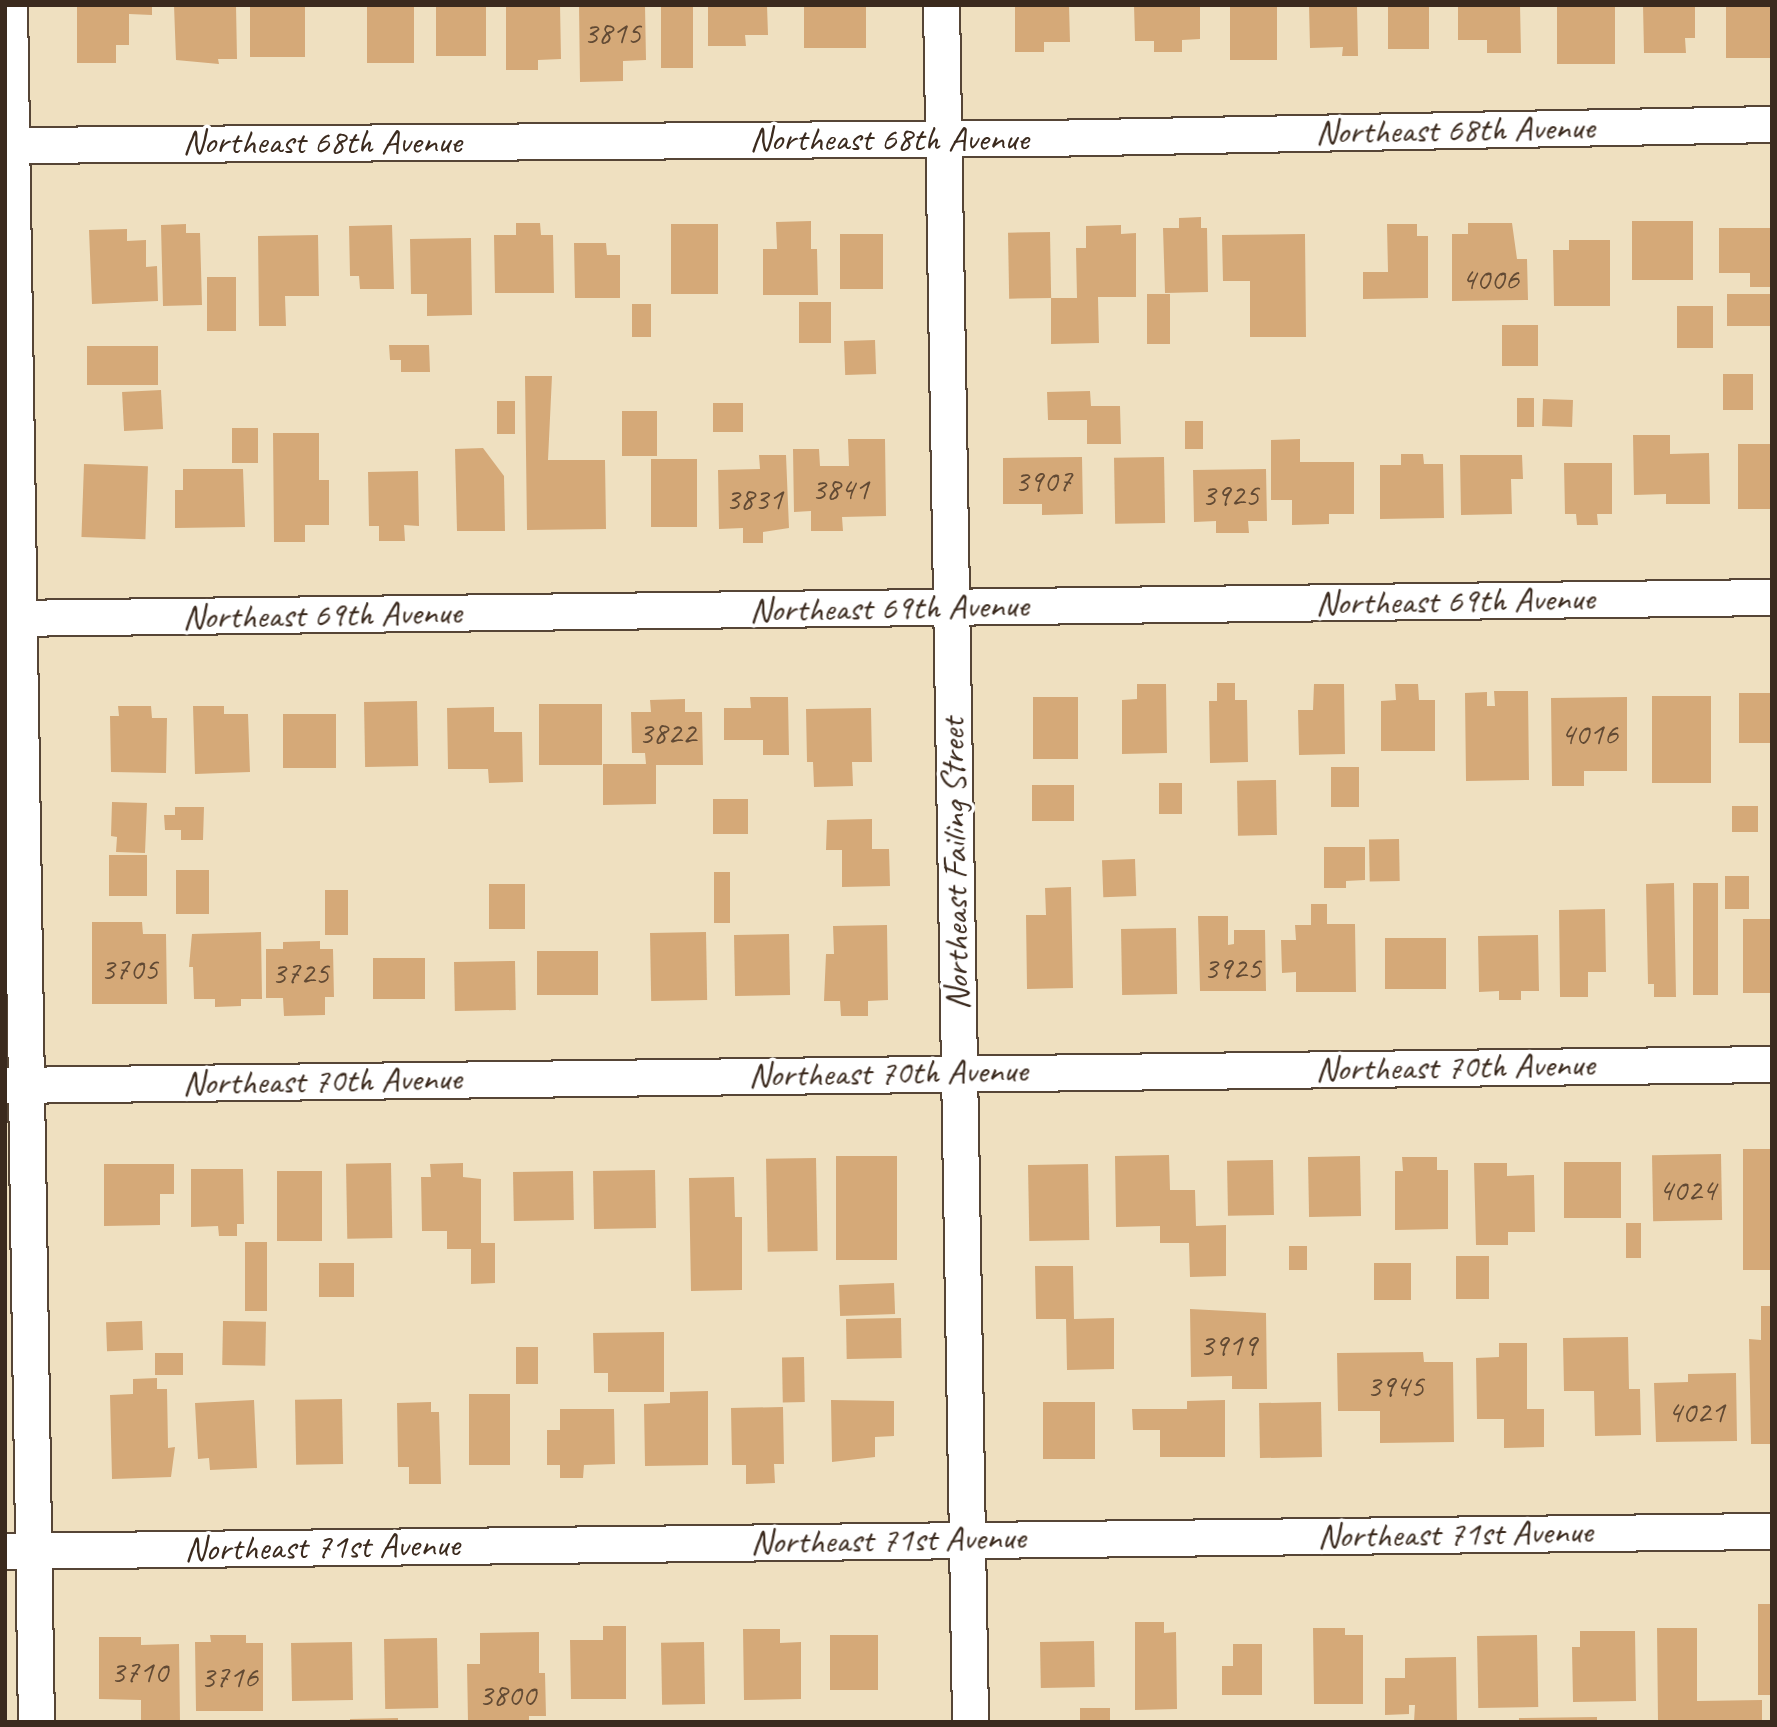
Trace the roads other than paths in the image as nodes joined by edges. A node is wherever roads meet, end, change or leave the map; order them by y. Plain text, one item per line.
1 (9, 5) edge
2 (941, 5) edge
3 (1772, 124) edge
4 (944, 137) junction
5 (9, 145) edge
6 (1772, 597) edge
7 (952, 608) junction
8 (11, 618) edge
9 (1772, 1064) edge
10 (958, 1072) junction
11 (15, 1085) edge
12 (1772, 1531) edge
13 (966, 1539) junction
14 (19, 1551) edge
15 (36, 1722) edge
16 (970, 1722) edge

1 - 5 street
2 - 4 street, Northeast Failing Street
3 - 4 street, Northeast 68th Avenue
4 - 5 street, Northeast 68th Avenue
4 - 7 street, Northeast Failing Street
5 - 8 street
6 - 7 street, Northeast 69th Avenue
7 - 8 street, Northeast 69th Avenue
7 - 10 street, Northeast Failing Street
8 - 11 street
9 - 10 street, Northeast 70th Avenue
10 - 11 street, Northeast 70th Avenue
10 - 13 street, Northeast Failing Street
11 - 14 street
12 - 13 street, Northeast 71st Avenue
13 - 14 street, Northeast 71st Avenue
13 - 16 street, Northeast Failing Street
14 - 15 street

